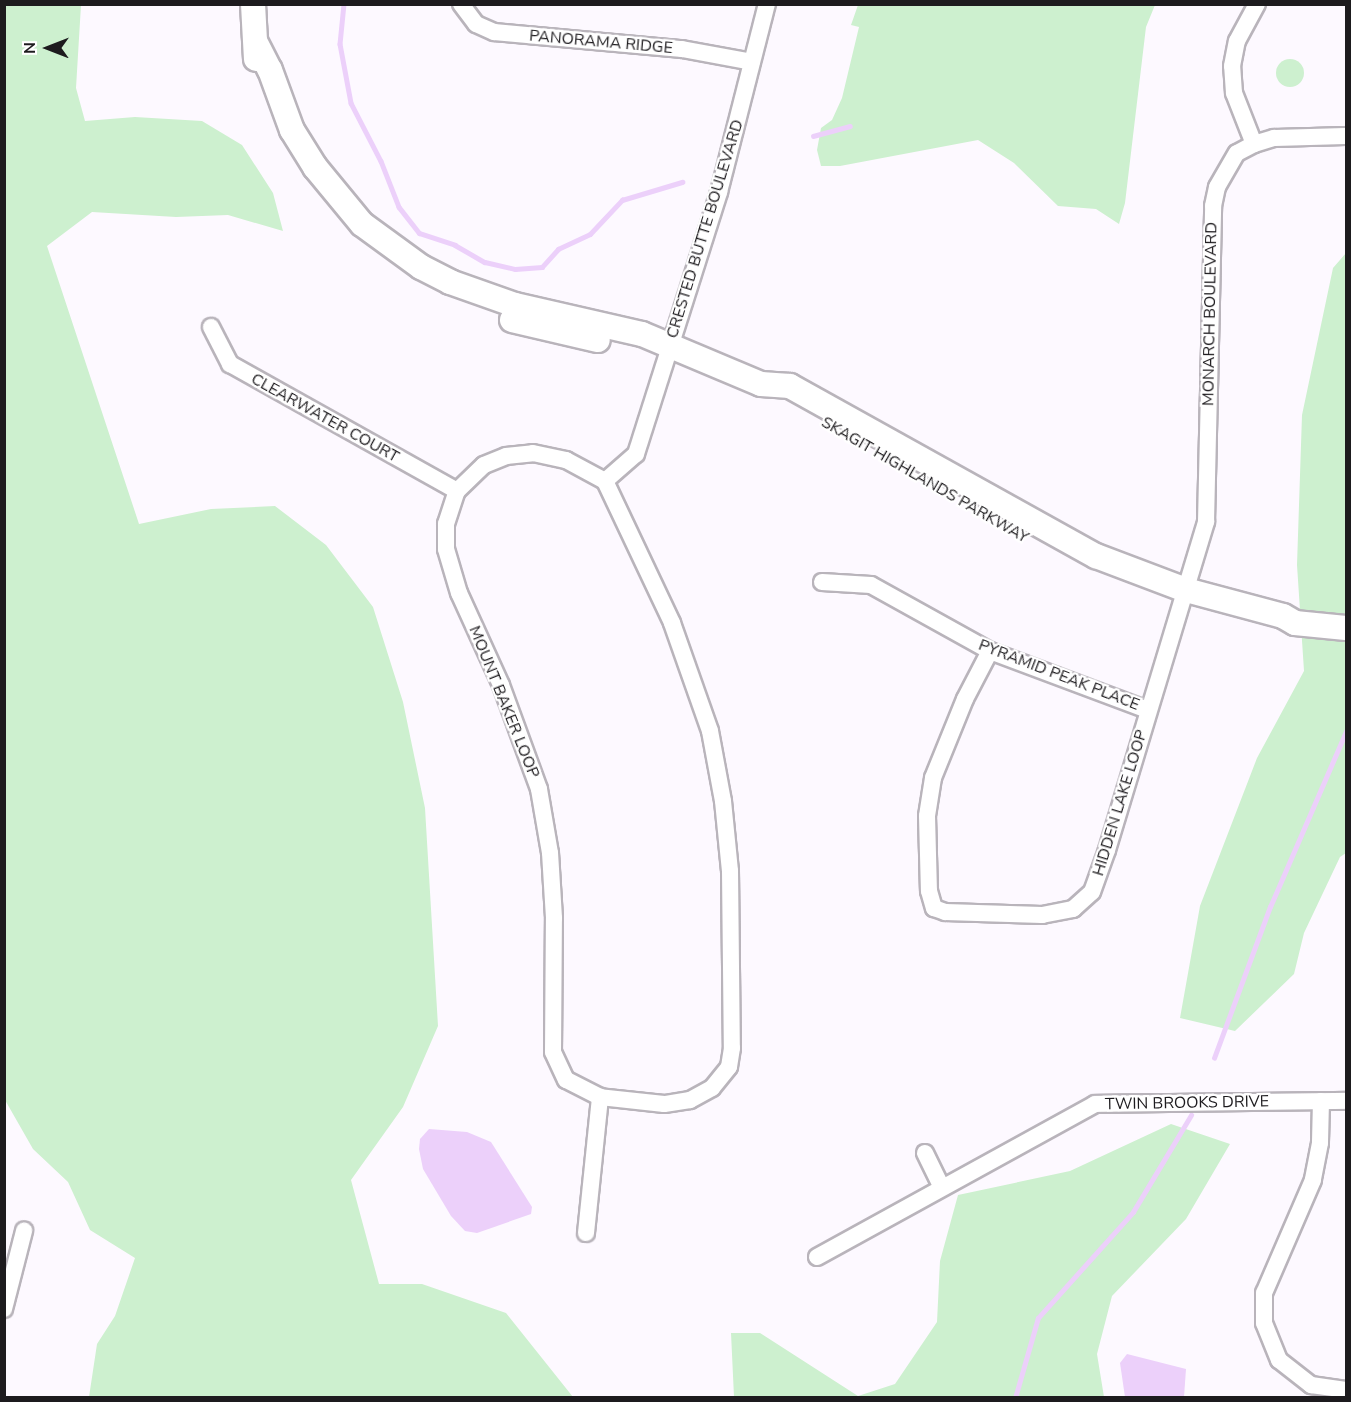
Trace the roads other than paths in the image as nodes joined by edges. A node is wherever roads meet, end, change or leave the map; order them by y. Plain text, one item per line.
1 (253, 4) edge
2 (461, 4) edge
3 (767, 4) edge
4 (1257, 4) edge
5 (752, 62) junction
6 (1347, 136) edge
7 (1254, 144) junction
8 (211, 327) dead end
9 (669, 348) junction
10 (605, 481) junction
11 (457, 491) junction
12 (822, 582) dead end
13 (1186, 590) junction
14 (1283, 616) junction
15 (1347, 616) edge
16 (1347, 628) edge
17 (990, 651) junction
18 (1148, 710) junction
19 (600, 1097) junction
20 (1320, 1101) junction
21 (1347, 1101) edge
22 (925, 1153) dead end
23 (941, 1186) junction
24 (24, 1231) dead end
25 (586, 1233) dead end
26 (817, 1257) dead end
27 (4, 1309) edge
28 (1347, 1390) edge

1 - 9 street, SKAGIT HIGHLANDS PARKWAY
2 - 5 street, PANORAMA RIDGE
3 - 5 street, CRESTED BUTTE BOULEVARD
4 - 7 street
5 - 9 street, CRESTED BUTTE BOULEVARD
6 - 7 street, MONARCH BOULEVARD
7 - 13 street, MONARCH BOULEVARD
8 - 11 street, CLEARWATER COURT
9 - 10 street
9 - 13 street, SKAGIT HIGHLANDS PARKWAY
10 - 11 street, MOUNT BAKER LOOP
10 - 19 street, MOUNT BAKER LOOP
11 - 19 street, MOUNT BAKER LOOP
12 - 17 street, PYRAMID PEAK PLACE
13 - 14 street, SKAGIT HIGHLANDS PARKWAY
13 - 18 street, PYRAMID PEAK PLACE
14 - 15 street, SKAGIT HIGHLANDS PARKWAY
14 - 16 street, SKAGIT HIGHLANDS PARKWAY
17 - 18 street, PYRAMID PEAK PLACE
17 - 18 street, HIDDEN LAKE LOOP
19 - 25 street
20 - 21 street, TWIN BROOKS DRIVE
20 - 23 street, TWIN BROOKS DRIVE
20 - 28 street
22 - 23 street
23 - 26 street, TWIN BROOKS DRIVE
24 - 27 street

